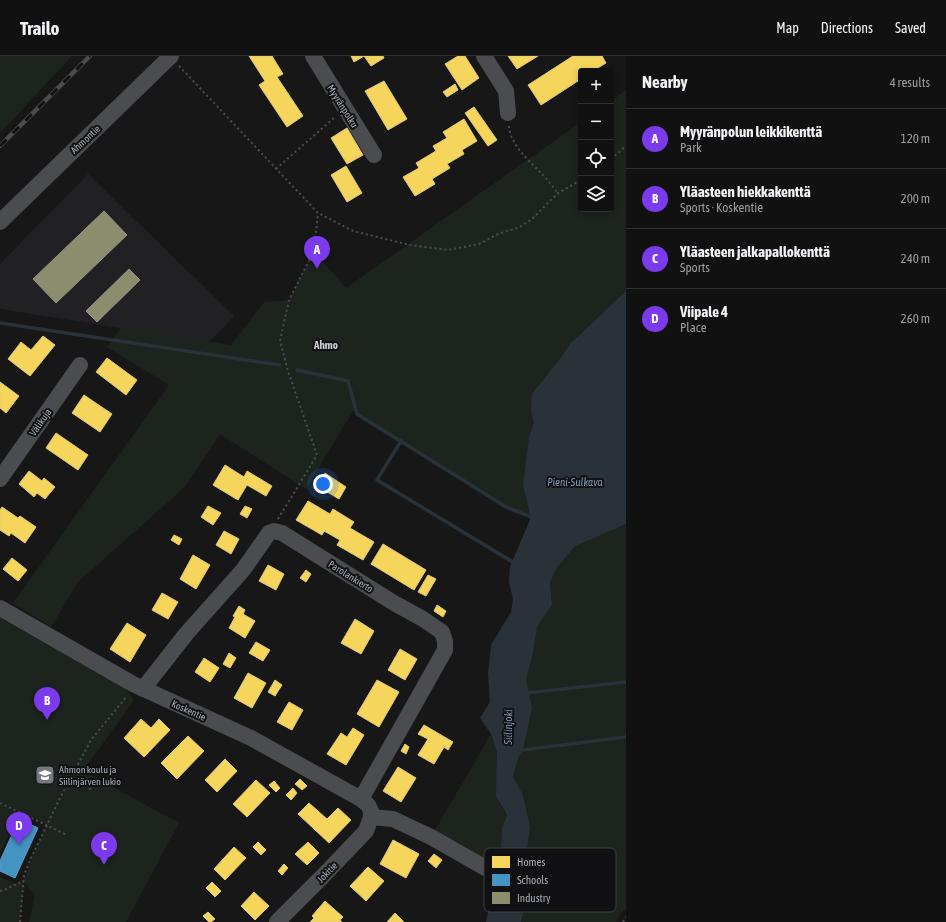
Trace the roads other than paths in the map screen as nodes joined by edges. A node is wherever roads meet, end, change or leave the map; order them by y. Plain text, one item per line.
1 (171, 56) edge
2 (313, 56) edge
3 (484, 56) edge
4 (508, 113) road end
5 (374, 155) dead end
6 (0, 222) edge
7 (80, 365) dead end
8 (0, 479) edge
9 (0, 608) edge
10 (138, 686) junction
11 (361, 799) junction
12 (371, 817) junction
13 (484, 867) edge
14 (277, 922) edge

1 - 6 street, Ahmontie
2 - 5 street, Myyränpolku
3 - 4 street
7 - 8 street, Välikuja
9 - 10 street, Koskentie
10 - 11 street, Koskentie
10 - 11 street, Parolankierto
11 - 12 street, Koskentie
12 - 13 street
12 - 14 street, Jokitie

